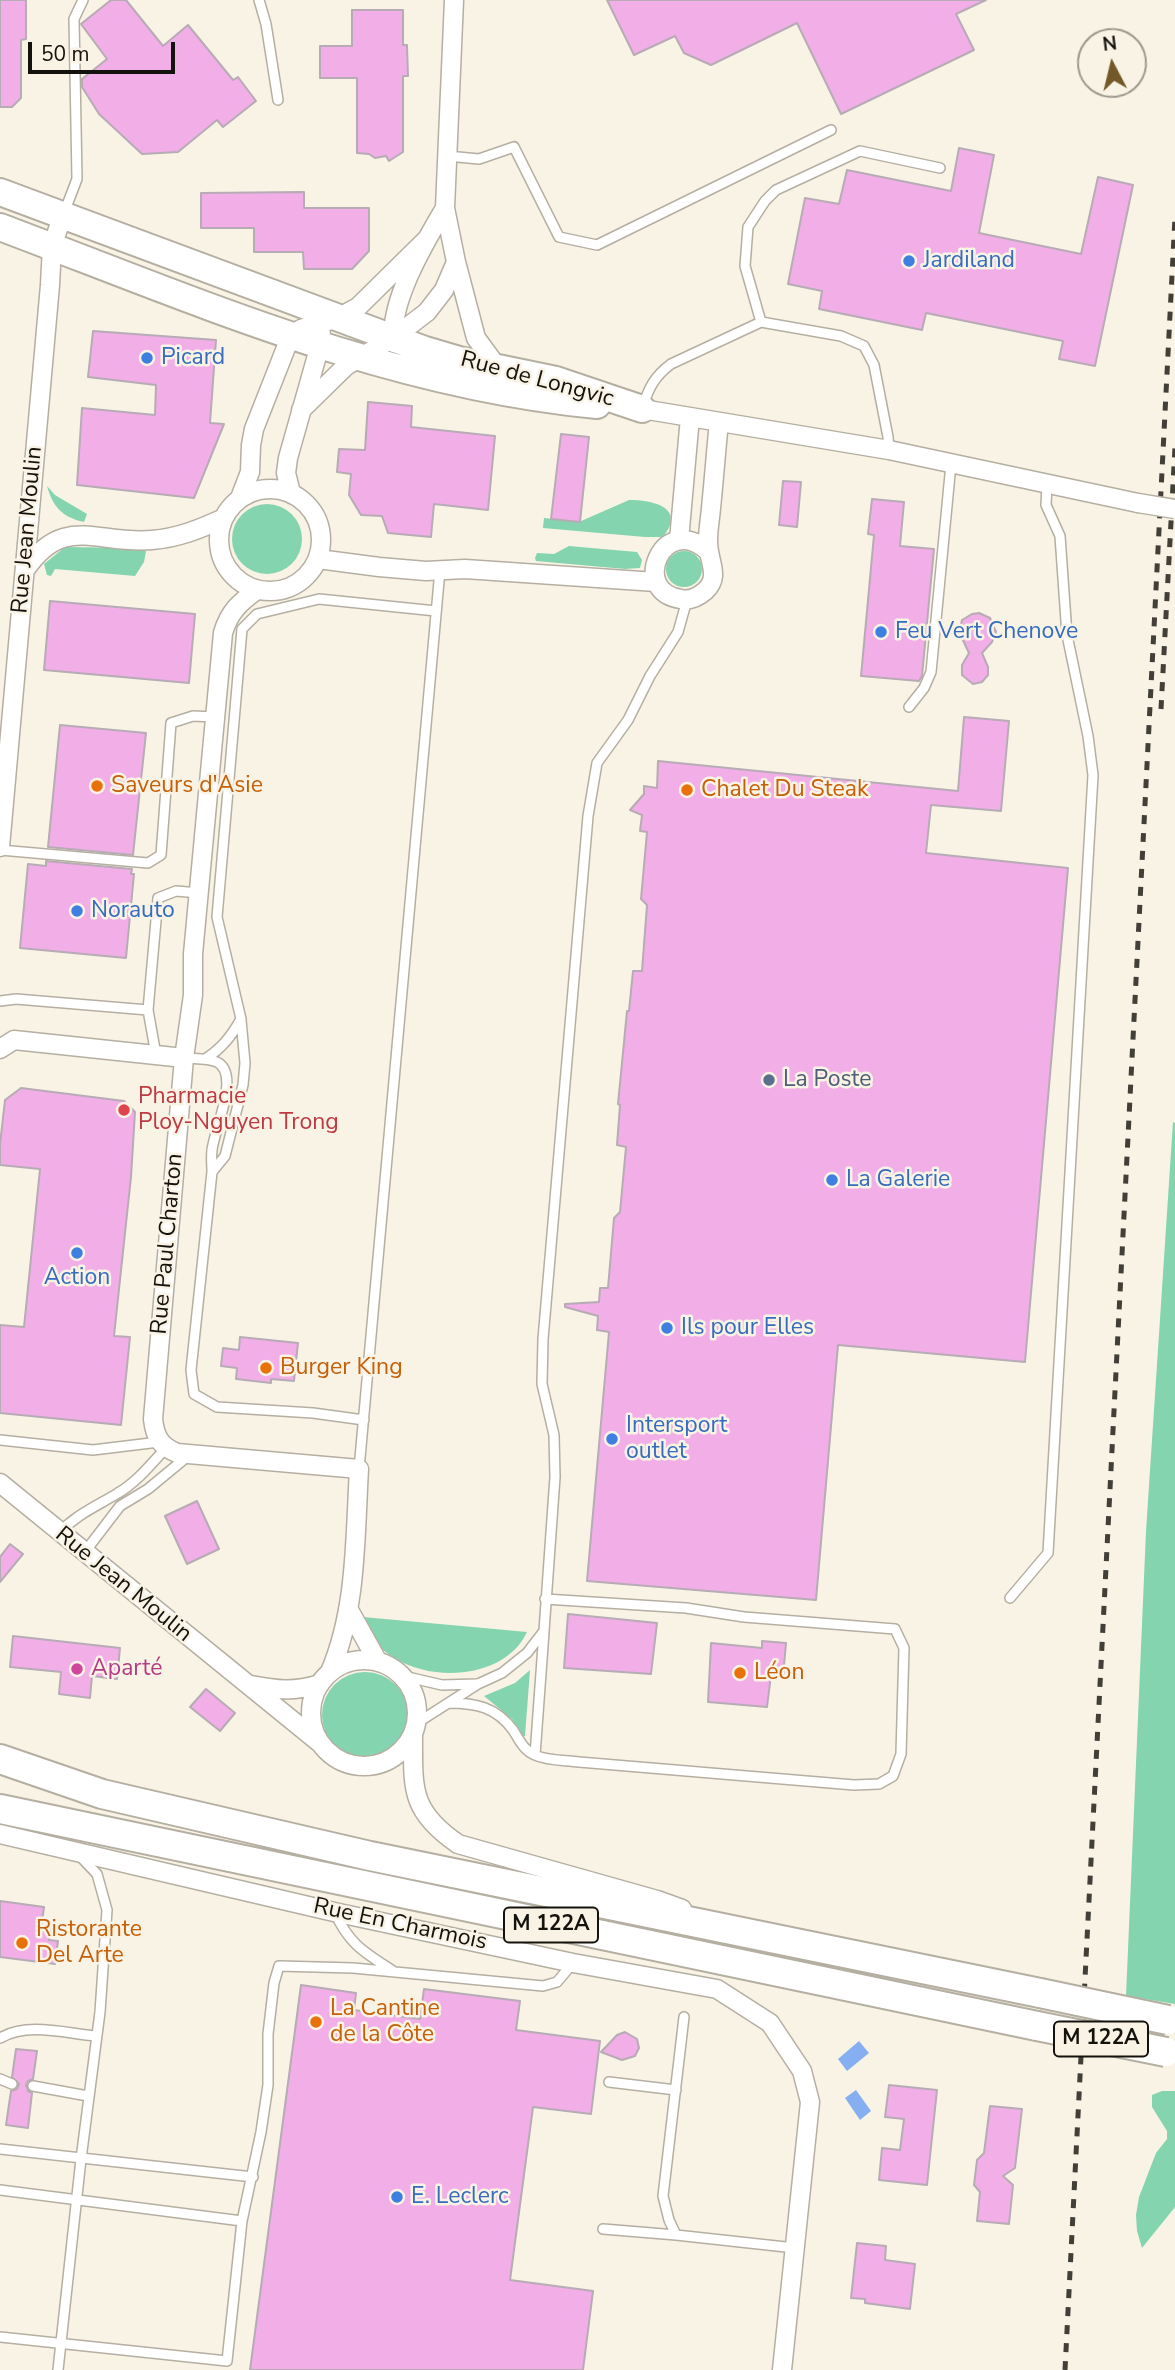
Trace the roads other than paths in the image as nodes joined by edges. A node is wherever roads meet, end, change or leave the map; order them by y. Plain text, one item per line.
1 (83, 0) edge
2 (259, 0) edge
3 (454, 0) edge
4 (278, 100) dead end
5 (831, 130) dead end
6 (447, 156) junction
7 (940, 168) dead end
8 (0, 191) edge
9 (445, 208) junction
10 (63, 215) junction
11 (0, 227) edge
12 (426, 240) junction
13 (52, 246) junction
14 (456, 262) junction
15 (761, 322) junction
16 (325, 329) junction
17 (292, 335) junction
18 (393, 338) junction
19 (358, 357) junction
20 (397, 368) junction
21 (498, 368) junction
22 (642, 409) junction
23 (301, 410) junction
24 (690, 417) junction
25 (719, 422) junction
26 (889, 450) junction
27 (951, 464) junction
28 (1046, 485) junction
29 (291, 493) junction
30 (240, 498) junction
31 (1175, 509) edge
32 (224, 518) junction
33 (679, 540) junction
34 (709, 552) junction
35 (318, 558) junction
36 (25, 570) junction
37 (440, 570) junction
38 (656, 582) junction
39 (257, 590) junction
40 (687, 600) junction
41 (436, 611) junction
42 (909, 707) dead end
43 (215, 717) junction
44 (1, 824) edge
45 (0, 848) edge
46 (199, 892) junction
47 (0, 1001) edge
48 (148, 1010) junction
49 (241, 1020) junction
50 (0, 1028) edge
51 (7, 1045) edge
52 (156, 1055) junction
53 (184, 1058) junction
54 (205, 1059) junction
55 (212, 1172) junction
56 (364, 1420) junction
57 (0, 1440) edge
58 (163, 1445) junction
59 (188, 1456) junction
60 (359, 1469) junction
61 (0, 1483) edge
62 (60, 1533) junction
63 (84, 1553) junction
64 (1010, 1598) dead end
65 (545, 1599) junction
66 (349, 1610) junction
67 (544, 1631) junction
68 (378, 1661) junction
69 (403, 1676) junction
70 (325, 1678) junction
71 (247, 1684) junction
72 (478, 1684) junction
73 (448, 1703) junction
74 (415, 1729) junction
75 (320, 1743) junction
76 (535, 1755) junction
77 (0, 1759) edge
78 (0, 1809) edge
79 (0, 1834) edge
80 (75, 1851) junction
81 (334, 1912) junction
82 (751, 1934) junction
83 (573, 1963) junction
84 (395, 1972) junction
85 (684, 2017) dead end
86 (1172, 2020) edge
87 (95, 2036) junction
88 (0, 2038) edge
89 (1170, 2053) edge
90 (0, 2079) edge
91 (608, 2082) dead end
92 (12, 2084) dead end
93 (33, 2085) dead end
94 (676, 2090) junction
95 (89, 2096) junction
96 (0, 2149) edge
97 (80, 2159) junction
98 (253, 2177) junction
99 (0, 2189) edge
100 (78, 2199) junction
101 (243, 2221) junction
102 (603, 2229) dead end
103 (676, 2235) junction
104 (795, 2248) junction
105 (0, 2337) edge
106 (61, 2343) junction
107 (58, 2370) edge
108 (782, 2370) edge

1 - 10 lane
2 - 4 lane
3 - 6 street
5 - 6 lane
6 - 9 street
7 - 15 lane
8 - 10 street, Rue de Longvic
9 - 12 street
9 - 14 street
10 - 13 street, Rue Jean Moulin
10 - 16 street, Rue de Longvic
11 - 13 street, Rue de Longvic
12 - 16 street
12 - 18 street
13 - 17 street, Rue de Longvic
13 - 36 street, Rue Jean Moulin
14 - 18 street
14 - 21 street
15 - 22 lane
15 - 26 lane
16 - 17 street, Rue de Longvic
16 - 18 street, Rue de Longvic
16 - 19 street, Rue de Longvic
16 - 23 street
17 - 30 street
18 - 19 street
18 - 20 street
18 - 21 street, Rue de Longvic
19 - 20 street, Rue de Longvic
19 - 23 street
20 - 22 street, Rue de Longvic
21 - 22 street, Rue de Longvic
22 - 24 street
23 - 29 street
24 - 25 street
24 - 33 street
25 - 26 street
25 - 34 street
26 - 27 street
27 - 28 street
27 - 42 lane
28 - 31 street, bridge
28 - 64 lane
29 - 30 street
29 - 35 street
30 - 32 street
32 - 36 street
32 - 39 street
33 - 34 street
33 - 38 street
34 - 40 street
35 - 37 street
35 - 39 street
36 - 44 street, Rue Jean Moulin
37 - 38 street
37 - 41 lane
38 - 40 street
39 - 43 street, Rue Paul Charton
40 - 65 lane
41 - 49 lane
41 - 56 lane
43 - 45 lane
43 - 46 street, Rue Paul Charton
44 - 45 street, Rue Jean Moulin
46 - 48 lane
46 - 53 street, Rue Paul Charton
47 - 48 lane
48 - 52 lane
49 - 54 lane
49 - 55 lane
50 - 51 street
51 - 52 street
52 - 53 street
53 - 54 lane
53 - 58 street, Rue Paul Charton
54 - 55 lane
55 - 56 lane
56 - 60 lane
57 - 58 lane
58 - 59 street
58 - 62 lane
59 - 60 street
59 - 63 lane
60 - 66 street
61 - 62 street, Rue Jean Moulin
62 - 63 street, Rue Jean Moulin
63 - 71 street, Rue Jean Moulin
65 - 67 lane
65 - 76 lane
66 - 68 street
66 - 70 street
67 - 72 lane
67 - 76 lane
68 - 69 street
68 - 70 street
69 - 72 lane
69 - 74 street
70 - 71 street, Rue Jean Moulin
70 - 75 street
71 - 75 street, Rue Jean Moulin
72 - 73 lane
73 - 74 lane
73 - 76 lane
74 - 75 street
74 - 82 street
77 - 82 main road, M 122A
78 - 89 main road, M 122A, bridge
79 - 80 street, Rue En Charmois
80 - 81 street, Rue En Charmois
80 - 87 lane
81 - 83 street, Rue En Charmois
81 - 84 lane
82 - 86 main road, M 122A, bridge
83 - 84 lane
83 - 104 street, Rue En Charmois
84 - 98 lane
85 - 94 lane
87 - 88 lane
87 - 95 lane
90 - 92 lane
91 - 94 lane
93 - 95 lane
94 - 103 lane
95 - 97 lane
96 - 97 lane
97 - 98 lane
97 - 100 lane
98 - 101 lane
99 - 100 lane
100 - 101 lane
100 - 106 lane
101 - 106 lane
102 - 103 lane
103 - 104 lane
104 - 108 street, Rue En Charmois
105 - 106 lane
106 - 107 lane

